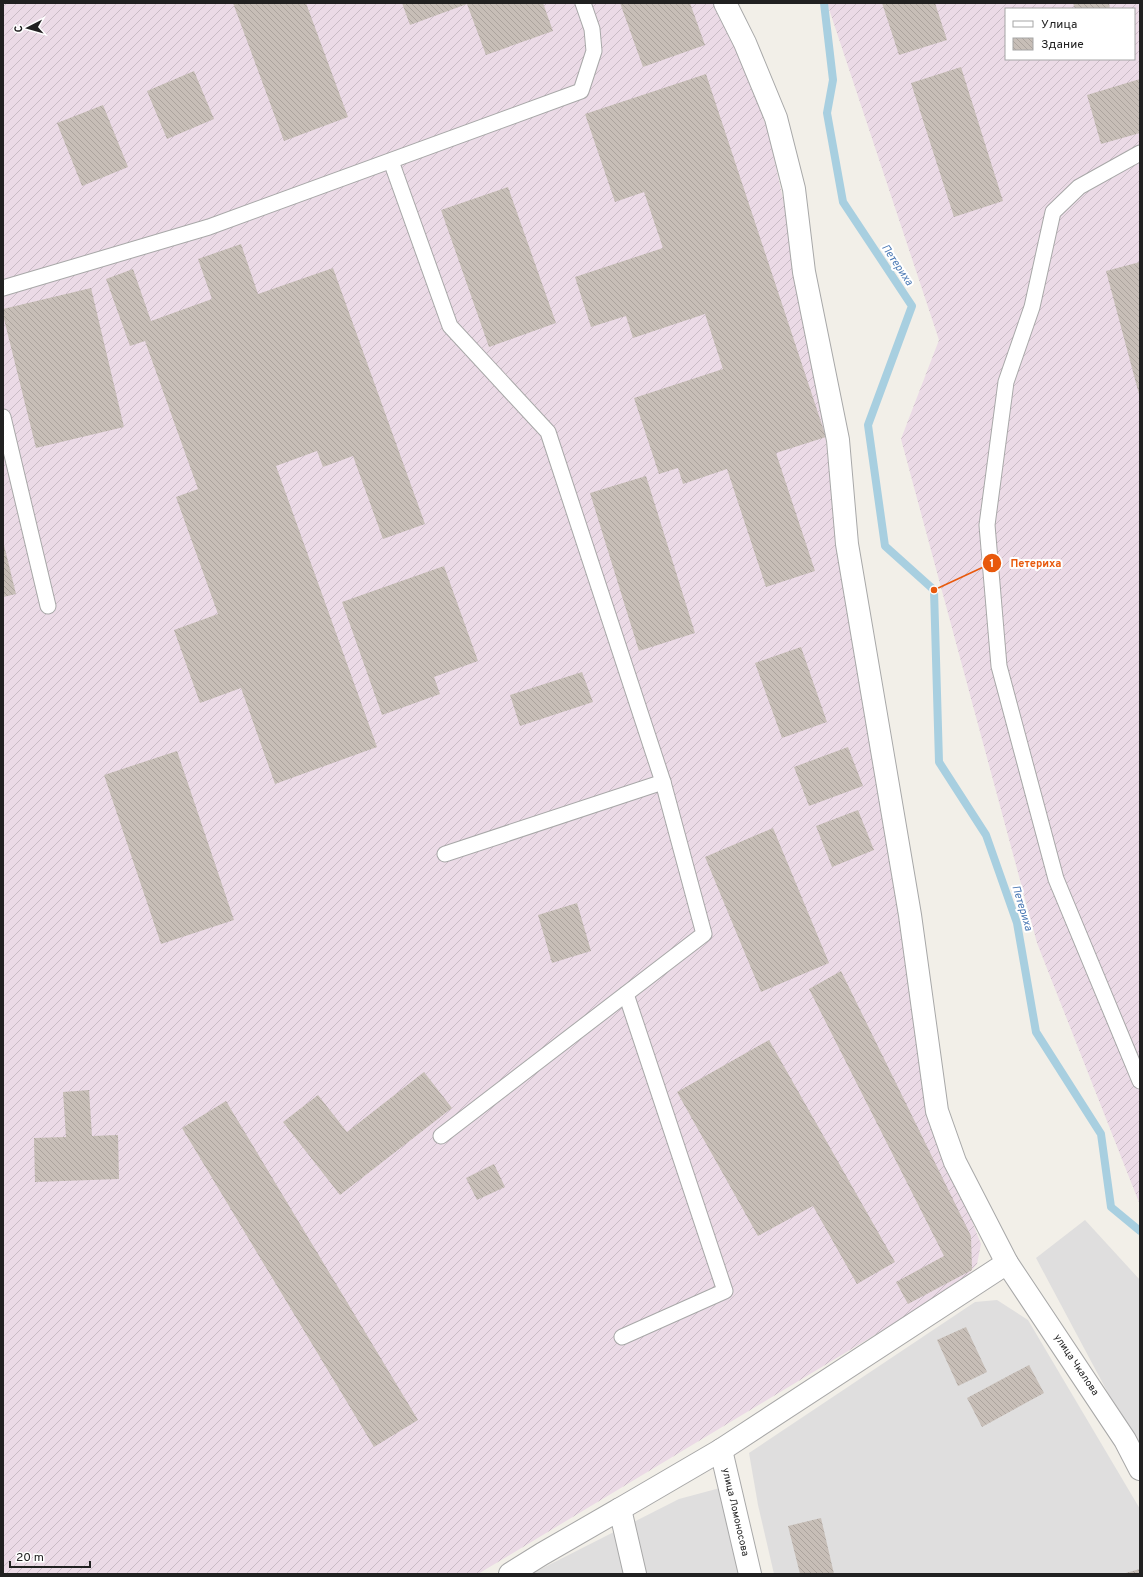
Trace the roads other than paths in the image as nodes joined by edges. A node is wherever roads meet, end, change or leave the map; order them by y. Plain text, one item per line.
1 (583, 3) edge
2 (725, 3) edge
3 (1140, 153) edge
4 (391, 160) junction
5 (3, 288) edge
6 (3, 417) edge
7 (48, 606) dead end
8 (663, 782) junction
9 (445, 854) dead end
10 (626, 994) junction
11 (1140, 1081) edge
12 (441, 1136) dead end
13 (1007, 1263) junction
14 (622, 1337) dead end
15 (721, 1450) junction
16 (1140, 1469) edge
17 (620, 1509) junction
18 (510, 1574) edge
19 (635, 1574) edge
20 (750, 1574) edge

1 - 4 lane
2 - 13 street, улица Чкалова
3 - 11 lane
4 - 5 lane
4 - 8 lane
6 - 7 lane
8 - 9 lane
8 - 10 lane
10 - 12 lane
10 - 14 lane
13 - 15 street
13 - 16 street, улица Чкалова
15 - 17 street
15 - 20 street, улица Ломоносова
17 - 18 street
17 - 19 street

